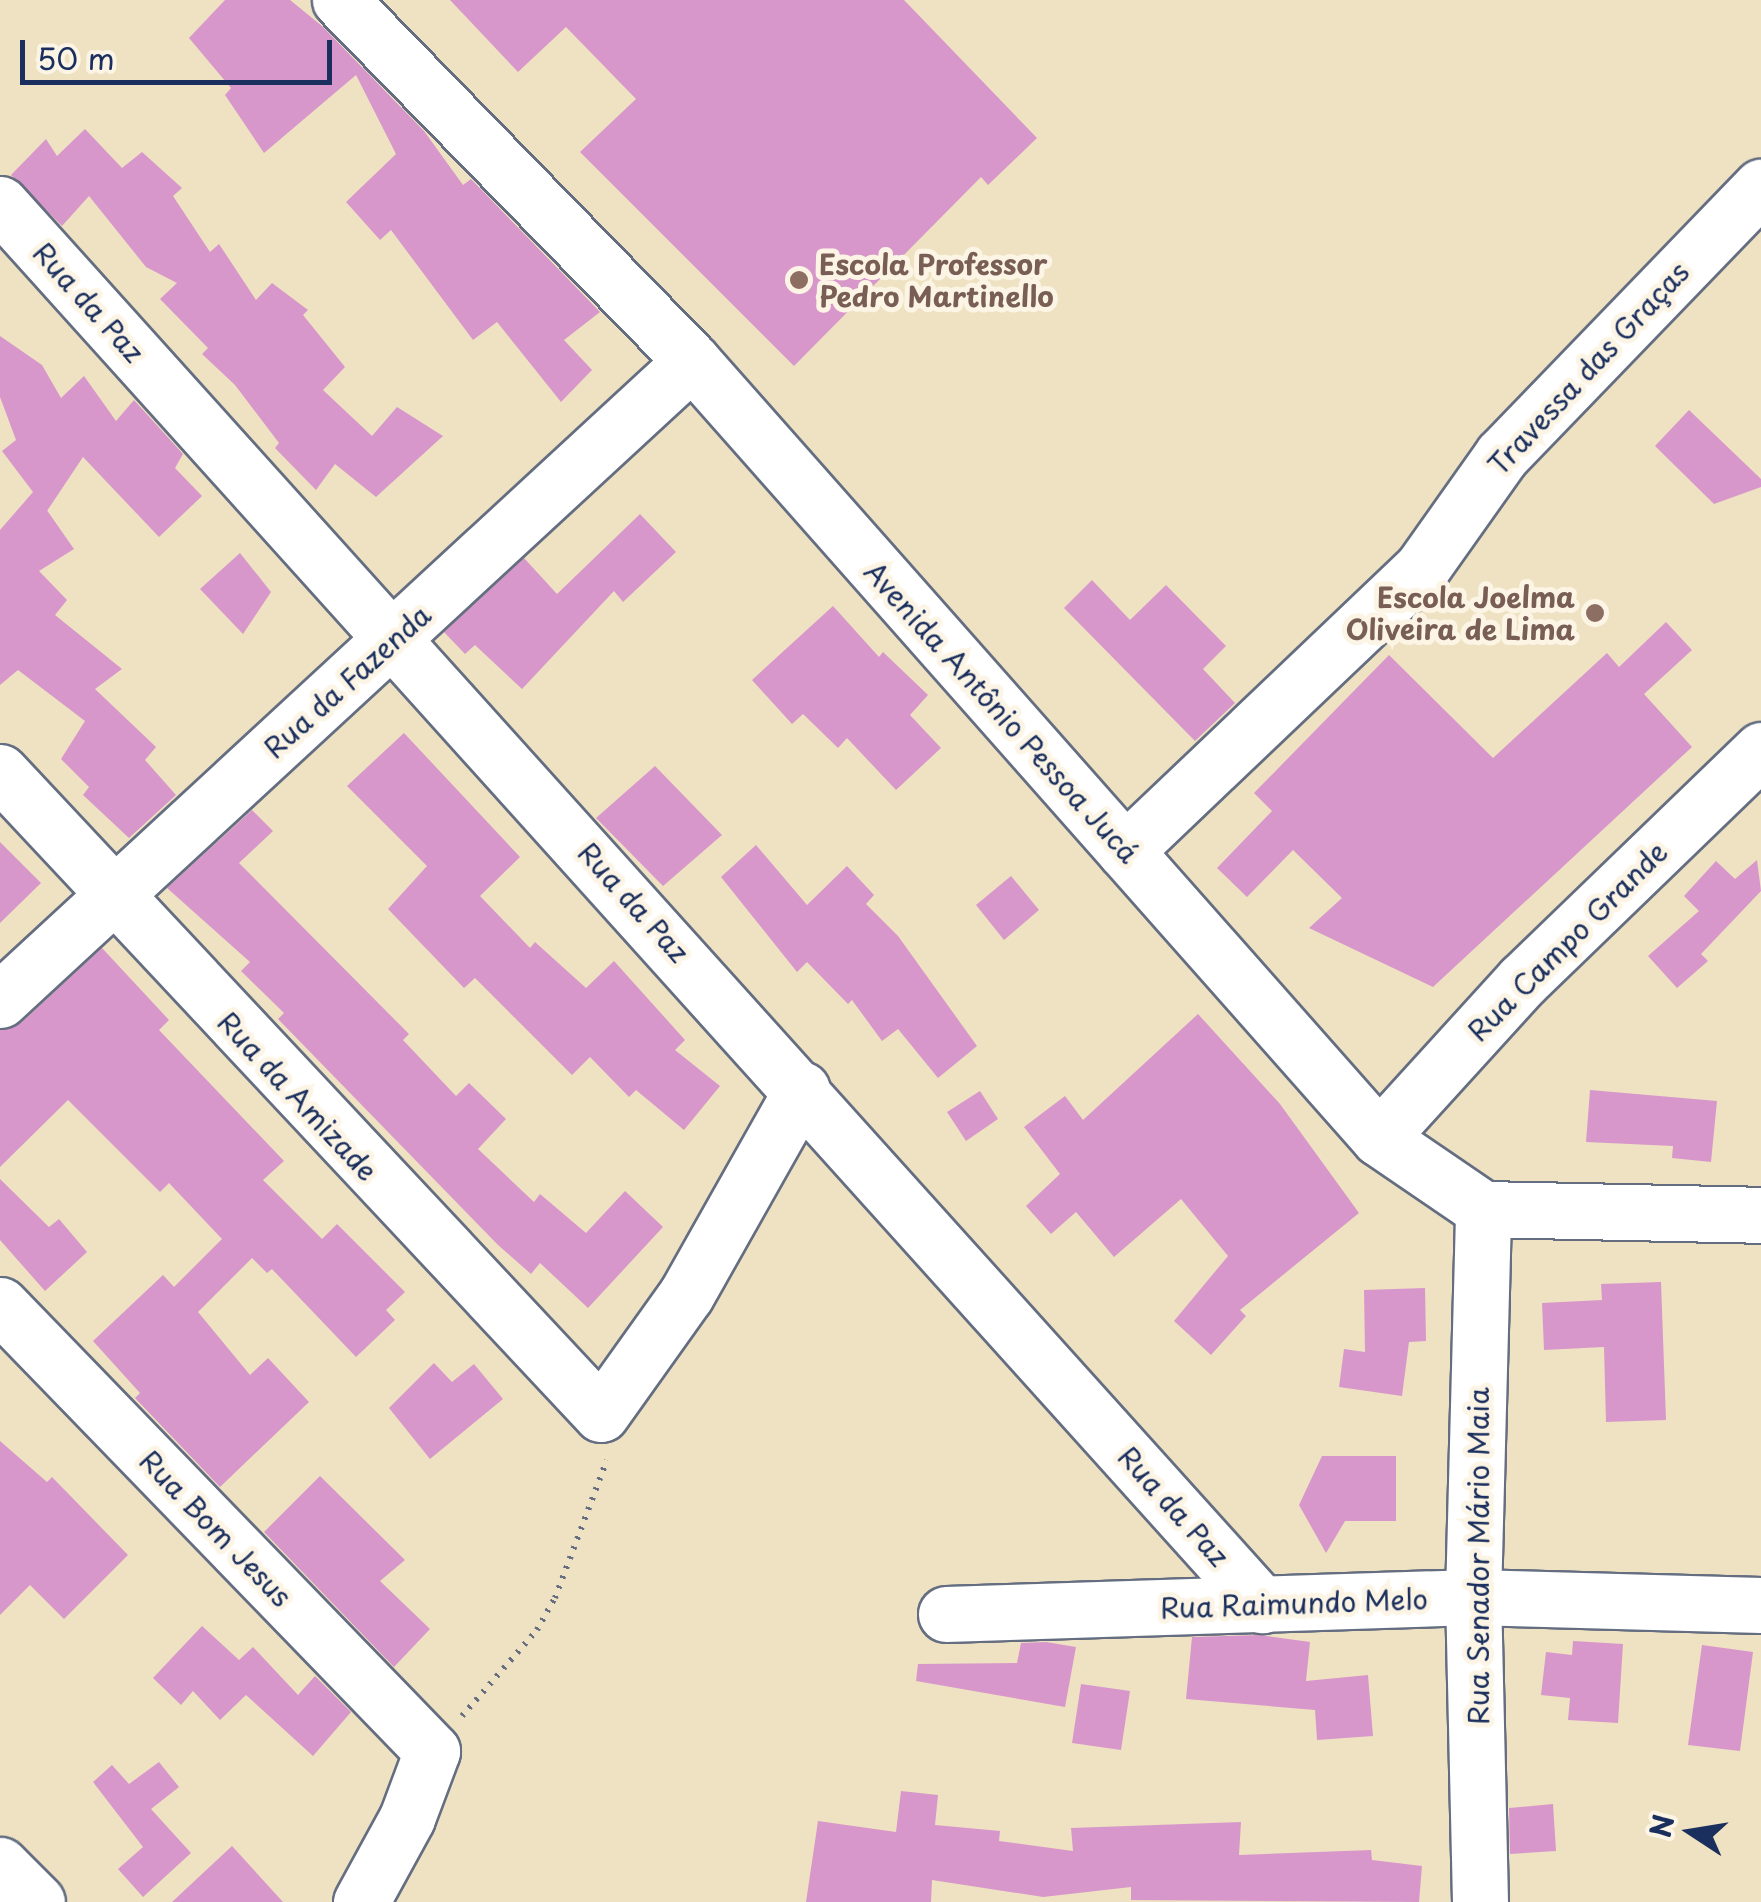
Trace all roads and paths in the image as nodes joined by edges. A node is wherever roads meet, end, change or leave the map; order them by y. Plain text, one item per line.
1 (340, 0) edge
2 (1761, 187) edge
3 (0, 204) edge
4 (692, 361) junction
5 (396, 638) junction
6 (1761, 750) edge
7 (0, 772) edge
8 (1125, 851) junction
9 (113, 894) junction
10 (0, 1000) edge
11 (802, 1089) junction
12 (1379, 1138) junction
13 (1484, 1209) junction
14 (1761, 1214) edge
15 (0, 1305) edge
16 (601, 1414) junction
17 (1474, 1597) junction
18 (1262, 1605) junction
19 (1761, 1605) edge
20 (946, 1614) dead end
21 (432, 1750) junction
22 (0, 1865) edge
23 (37, 1902) edge
24 (361, 1902) edge
25 (1480, 1902) edge

1 - 4 street, Avenida Antônio Pessoa Jucá
2 - 8 street, Travessa das Graças
3 - 5 street, Rua da Paz
4 - 5 street, Rua da Fazenda
4 - 8 street, Avenida Antônio Pessoa Jucá
5 - 9 street, Rua da Fazenda
5 - 11 street, Rua da Paz
6 - 12 street, Rua Campo Grande
7 - 9 street, Rua da Amizade
8 - 12 street, Avenida Antônio Pessoa Jucá
9 - 10 street, Rua da Fazenda
9 - 16 street, Rua da Amizade
11 - 16 street
11 - 18 street, Rua da Paz
12 - 13 street, Avenida Antônio Pessoa Jucá
13 - 14 street
13 - 17 street, Rua Senador Mário Maia
15 - 21 street, Rua Bom Jesus
16 - 21 path
17 - 18 street, Rua Raimundo Melo
17 - 19 street, Rua Raimundo Melo
17 - 25 street, Rua Senador Mário Maia
18 - 20 street, Rua Raimundo Melo
21 - 24 street
22 - 23 street

